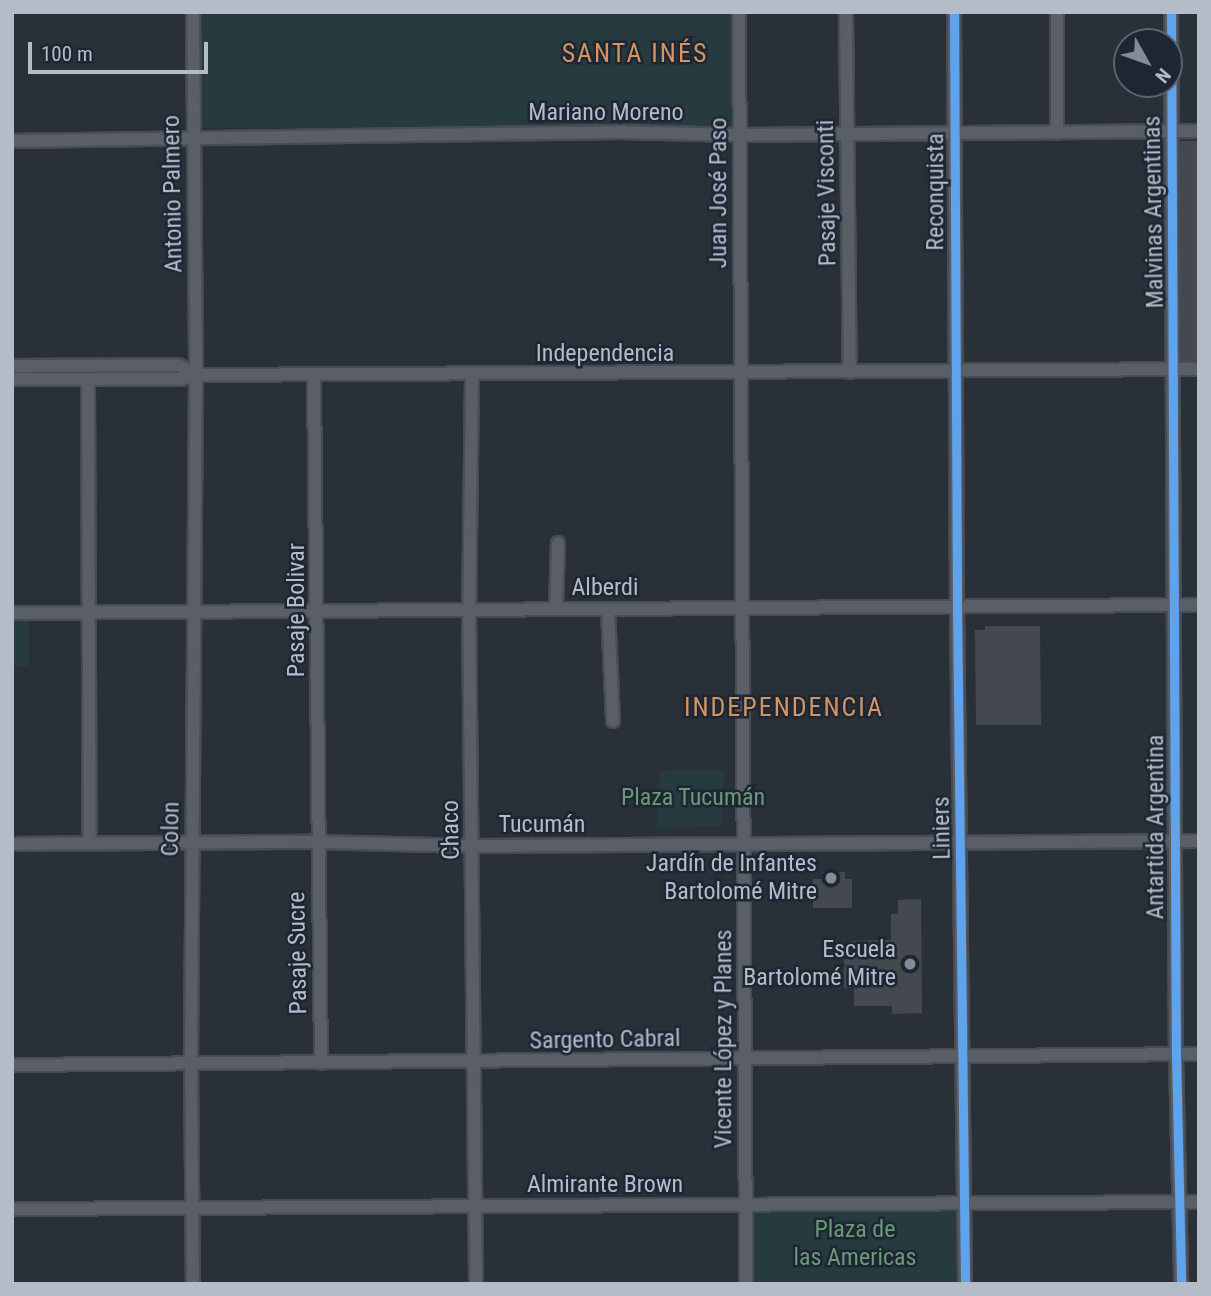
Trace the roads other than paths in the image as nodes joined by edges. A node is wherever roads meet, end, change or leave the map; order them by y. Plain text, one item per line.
1 (192, 12) edge
2 (739, 12) edge
3 (846, 12) edge
4 (954, 12) edge
5 (1057, 12) edge
6 (1171, 12) edge
7 (1172, 131) junction
8 (1199, 131) edge
9 (848, 133) junction
10 (1057, 133) junction
11 (955, 134) junction
12 (739, 135) junction
13 (192, 138) junction
14 (12, 141) edge
15 (12, 366) edge
16 (1199, 369) edge
17 (1174, 370) junction
18 (850, 372) junction
19 (956, 372) junction
20 (741, 373) junction
21 (197, 375) junction
22 (472, 376) junction
23 (314, 377) junction
24 (12, 379) edge
25 (88, 379) junction
26 (558, 543) dead end
27 (1199, 605) edge
28 (1175, 606) junction
29 (957, 607) junction
30 (744, 608) junction
31 (556, 609) junction
32 (608, 609) junction
33 (470, 610) junction
34 (319, 611) junction
35 (87, 612) junction
36 (195, 612) junction
37 (12, 613) edge
38 (613, 721) dead end
39 (1199, 841) edge
40 (192, 842) junction
41 (317, 842) junction
42 (1175, 842) junction
43 (90, 843) junction
44 (962, 843) junction
45 (12, 844) edge
46 (744, 845) junction
47 (472, 846) junction
48 (1199, 1054) edge
49 (1176, 1055) junction
50 (963, 1058) junction
51 (745, 1059) junction
52 (191, 1062) junction
53 (321, 1063) junction
54 (473, 1063) junction
55 (12, 1065) edge
56 (1180, 1202) junction
57 (1199, 1202) edge
58 (964, 1204) junction
59 (746, 1205) junction
60 (194, 1206) junction
61 (476, 1207) junction
62 (12, 1209) edge
63 (194, 1284) edge
64 (477, 1284) edge
65 (746, 1284) edge
66 (965, 1284) edge
67 (1181, 1284) edge

1 - 13 street, Antonio Palmero
2 - 12 street, Juan José Paso
3 - 9 street, Pasaje Visconti
4 - 11 street, Reconquista
5 - 10 street
6 - 7 street, Malvinas Argentinas
7 - 8 street, Mariano Moreno
7 - 10 street, Mariano Moreno
7 - 17 street, Malvinas Argentinas
9 - 11 street, Mariano Moreno
9 - 12 street, Mariano Moreno
9 - 18 street, Pasaje Visconti
10 - 11 street, Mariano Moreno
11 - 19 street, Reconquista
12 - 13 street, Mariano Moreno
12 - 20 street, Juan José Paso
13 - 14 street, Mariano Moreno
13 - 21 street, Antonio Palmero
15 - 21 street
16 - 17 street, Independencia
17 - 19 street, Independencia
17 - 28 street, Antartida Argentina
18 - 19 street, Independencia
18 - 20 street, Independencia
19 - 29 street, Liniers
20 - 22 street, Independencia
20 - 30 street, Vicente López y Planes
21 - 23 street, Independencia
21 - 25 street, Independencia
21 - 36 street, Colon
22 - 23 street, Independencia
22 - 33 street, Chaco
23 - 34 street, Pasaje Bolivar
24 - 25 street, Independencia
25 - 35 street
26 - 31 street
27 - 28 street, Alberdi
28 - 29 street, Alberdi
28 - 42 street, Antartida Argentina
29 - 30 street, Alberdi
29 - 44 street, Liniers
30 - 32 street, Alberdi
30 - 46 street, Vicente López y Planes
31 - 32 street, Alberdi
31 - 33 street, Alberdi
32 - 38 street
33 - 34 street, Alberdi
33 - 47 street, Chaco
34 - 36 street, Alberdi
34 - 41 street, Pasaje Bolivar
35 - 36 street, Alberdi
35 - 37 street, Alberdi
35 - 43 street
36 - 40 street, Colon
39 - 42 street, Tucumán
40 - 41 street, Tucumán
40 - 43 street, Tucumán
40 - 52 street, Colon
41 - 47 street, Tucumán
41 - 53 street, Pasaje Sucre
42 - 44 street, Tucumán
42 - 49 street, Antartida Argentina
43 - 45 street, Tucumán
44 - 46 street, Tucumán
44 - 50 street, Liniers
46 - 47 street, Tucumán
46 - 51 street, Vicente López y Planes
47 - 54 street, Chaco
48 - 49 street, Sargento Cabral
49 - 50 street, Sargento Cabral
49 - 56 street, Antartida Argentina
50 - 51 street, Sargento Cabral
50 - 58 street, Liniers
51 - 54 street, Sargento Cabral
51 - 59 street, Vicente López y Planes
52 - 53 street, Sargento Cabral
52 - 55 street, Sargento Cabral
52 - 60 street, Colon
53 - 54 street, Sargento Cabral
54 - 61 street, Chaco
56 - 57 street, Almirante Brown
56 - 58 street, Almirante Brown
56 - 67 street, Antartida Argentina
58 - 59 street, Almirante Brown
58 - 66 street, Liniers
59 - 61 street, Almirante Brown
59 - 65 street, Vicente López y Planes
60 - 61 street, Almirante Brown
60 - 62 street, Almirante Brown
60 - 63 street, Colon
61 - 64 street, Chaco

